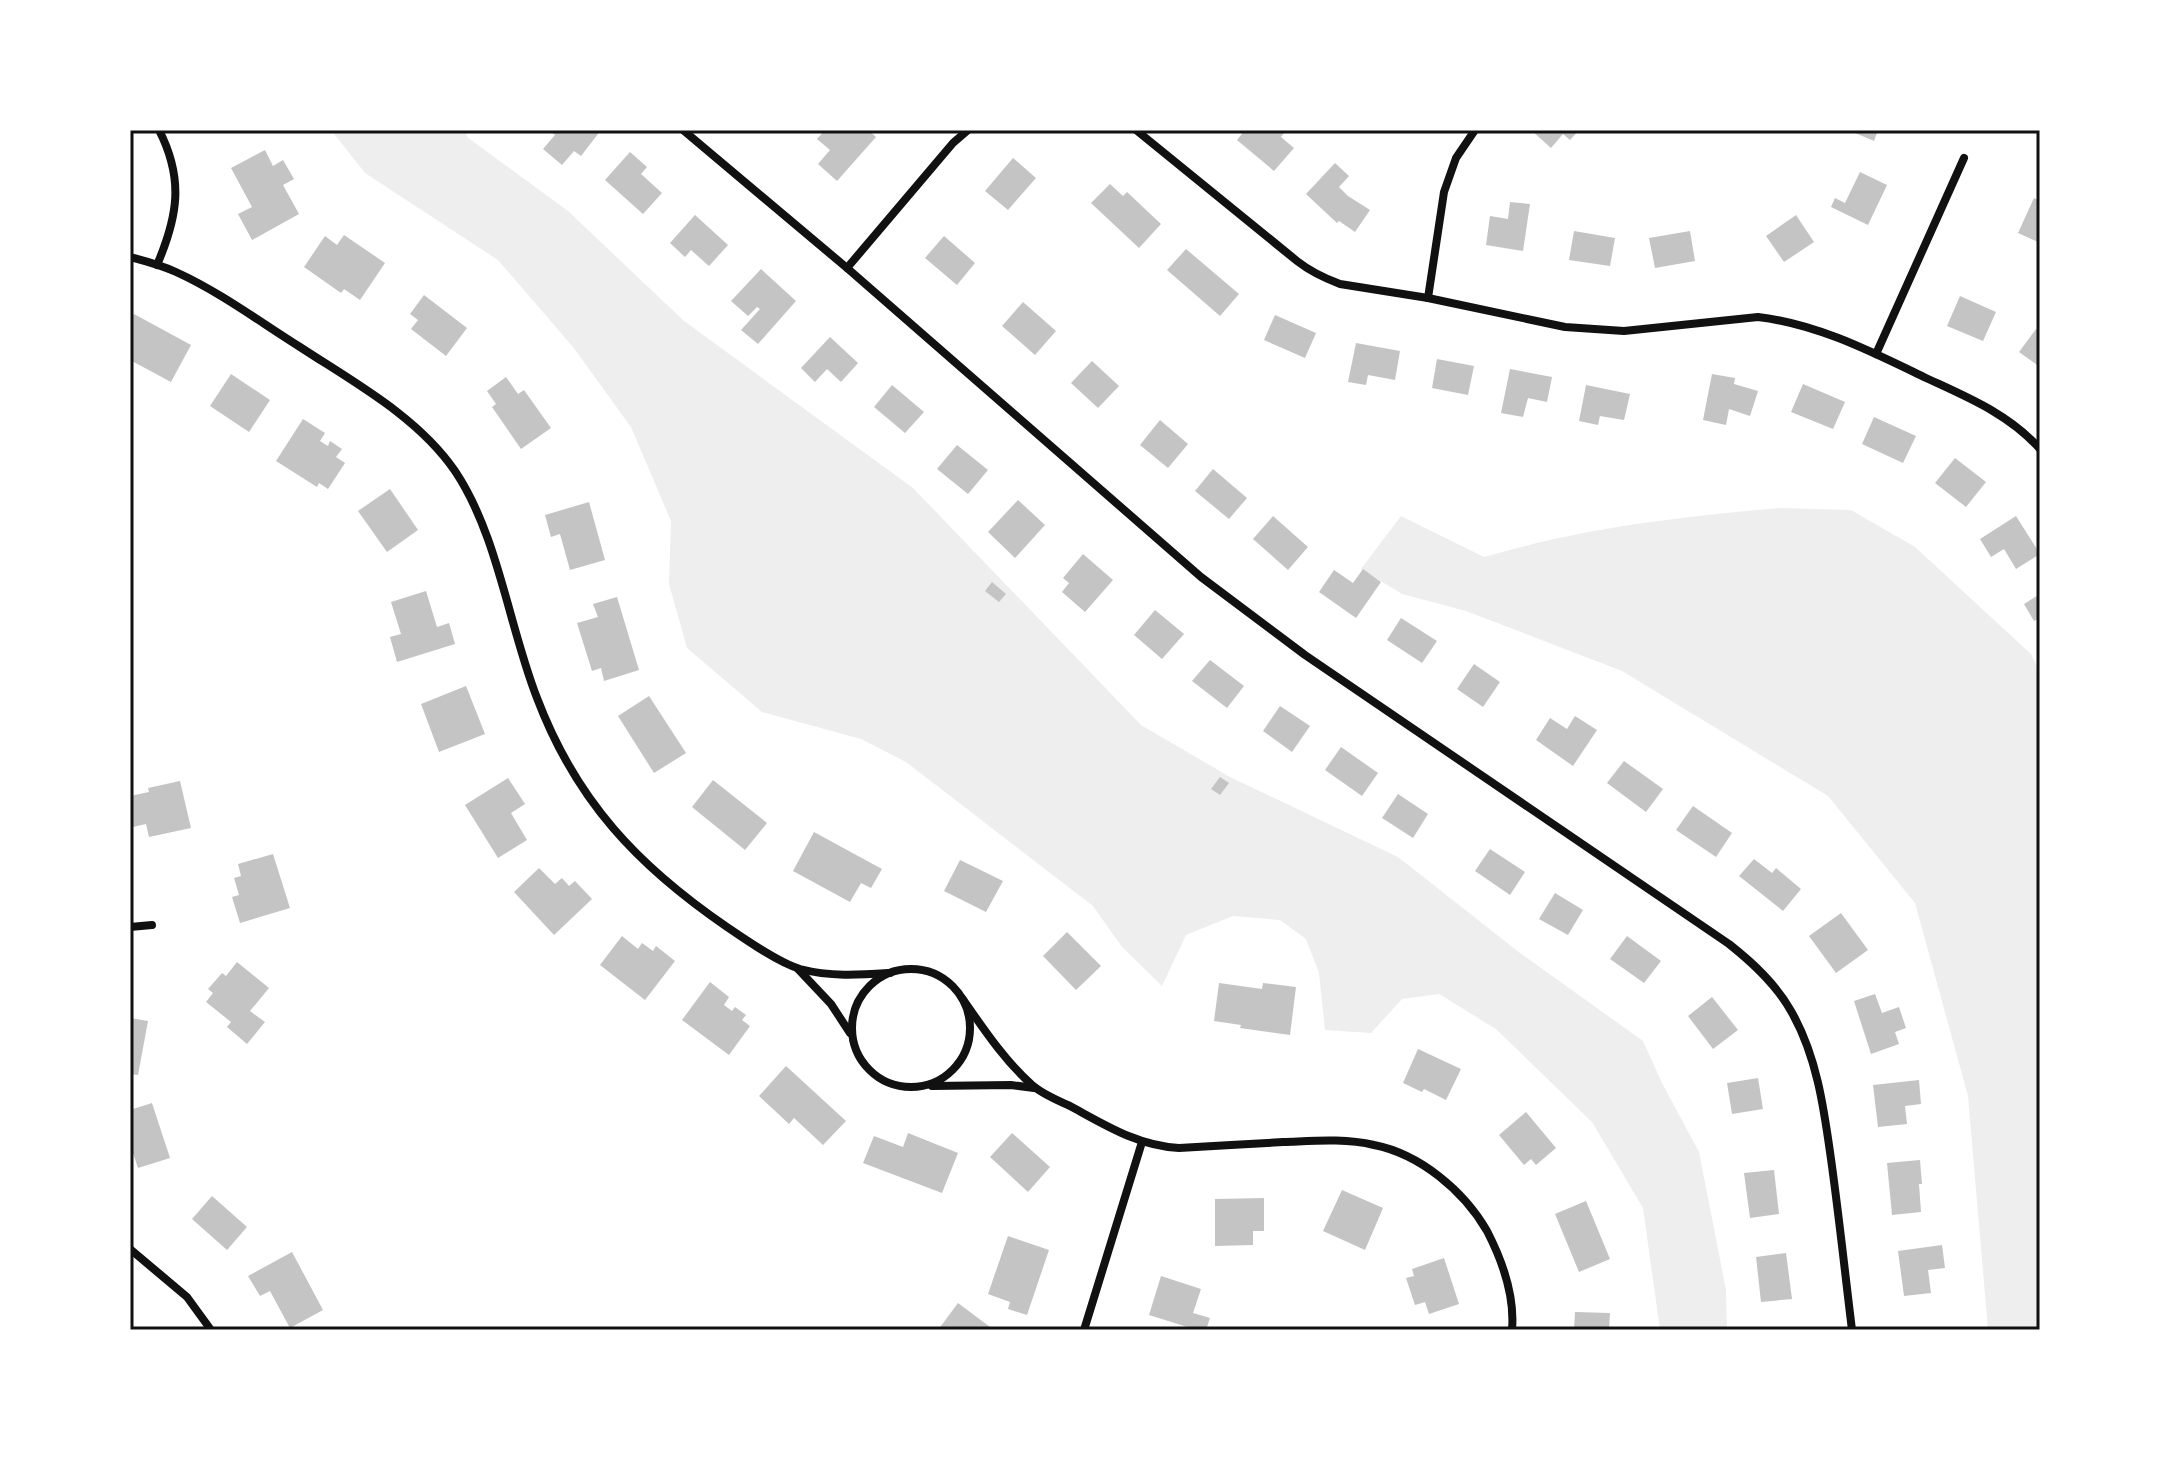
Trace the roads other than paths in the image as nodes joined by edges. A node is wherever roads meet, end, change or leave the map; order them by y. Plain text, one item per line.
1 (159, 130) edge
2 (683, 130) edge
3 (968, 130) edge
4 (1136, 130) edge
5 (1475, 130) edge
6 (1964, 158) dead end
7 (130, 257) edge
8 (157, 265) junction
9 (847, 268) junction
10 (1428, 298) junction
11 (1876, 354) junction
12 (2040, 449) edge
13 (152, 925) dead end
14 (130, 927) edge
15 (798, 968) junction
16 (890, 973) junction
17 (962, 998) junction
18 (852, 1036) junction
19 (926, 1086) junction
20 (1035, 1088) junction
21 (1142, 1142) junction
22 (130, 1249) edge
23 (211, 1330) edge
24 (1084, 1330) edge
25 (1512, 1330) edge
26 (1852, 1330) edge

1 - 8 street
2 - 9 street
3 - 9 street
4 - 10 street
5 - 10 street
6 - 11 street
7 - 8 street
8 - 15 street
9 - 26 street
10 - 11 street
11 - 12 street
13 - 14 street
15 - 16 street
15 - 18 street
16 - 17 street
16 - 18 street
17 - 19 street
17 - 20 street
18 - 19 street
19 - 20 street
20 - 21 street
21 - 24 street
21 - 25 street
22 - 23 street

